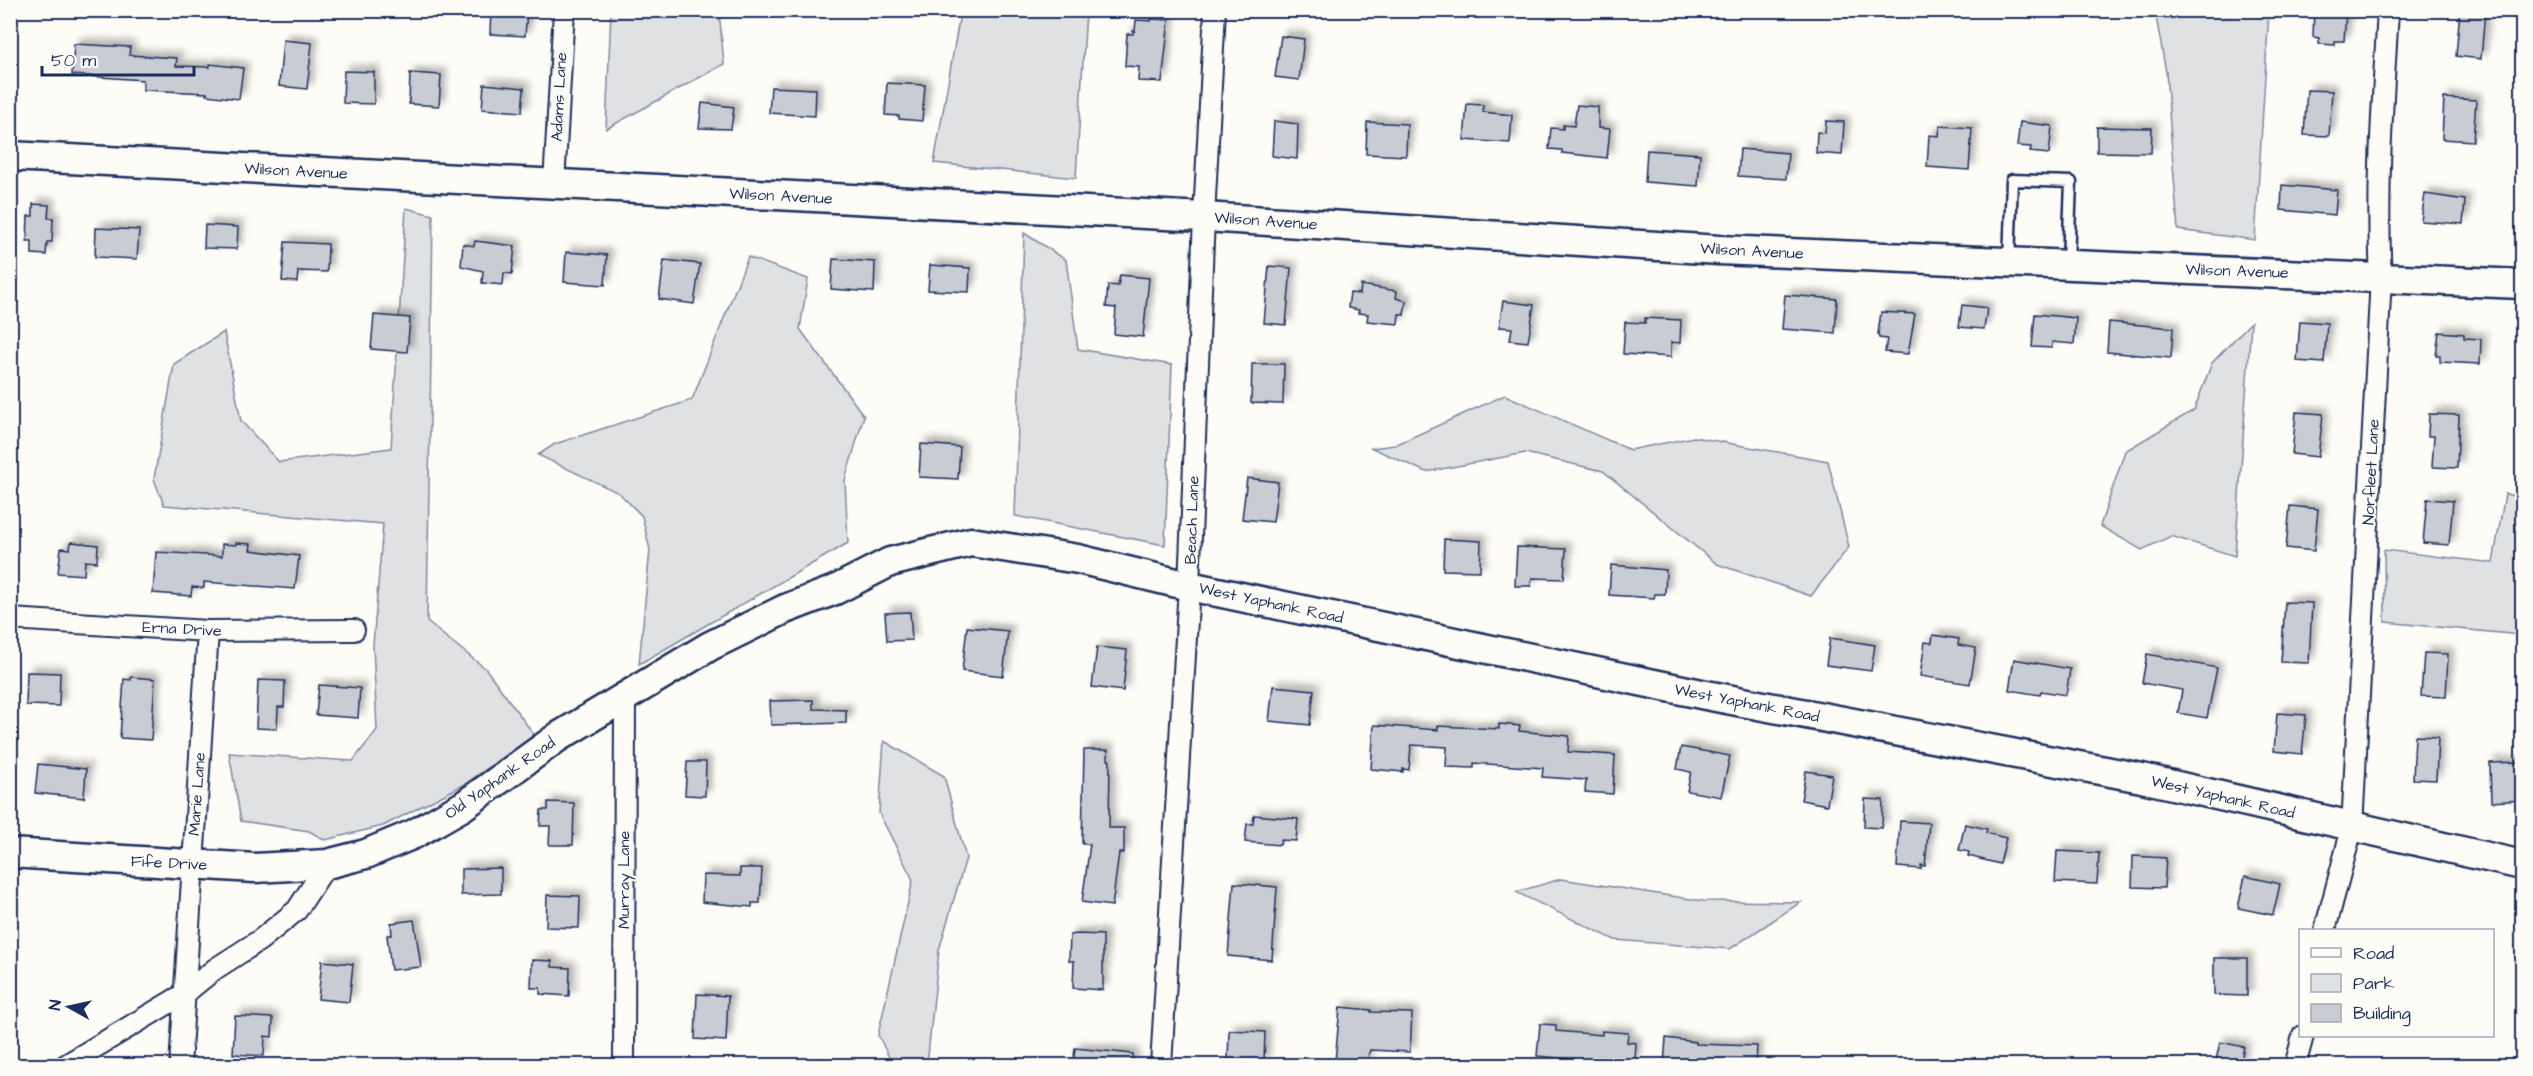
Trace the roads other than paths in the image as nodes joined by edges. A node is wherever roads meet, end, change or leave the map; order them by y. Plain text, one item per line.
1 (564, 10) edge
2 (1215, 10) edge
3 (2388, 10) edge
4 (10, 156) edge
5 (554, 184) junction
6 (1204, 218) junction
7 (2009, 262) junction
8 (2067, 264) junction
9 (2381, 277) junction
10 (2523, 284) edge
11 (971, 542) joint
12 (1189, 586) junction
13 (10, 619) edge
14 (354, 630) dead end
15 (208, 631) junction
16 (625, 695) junction
17 (2352, 828) junction
18 (10, 853) edge
19 (327, 864) junction
20 (193, 865) junction
21 (2523, 865) edge
22 (2325, 929) edge
23 (184, 994) junction
24 (2302, 1037) edge
25 (64, 1065) edge
26 (180, 1065) edge
27 (624, 1065) edge
28 (1161, 1065) edge
29 (2295, 1065) edge

1 - 5 street, Adams Lane
2 - 6 street, Beach Lane
3 - 9 street, Norfleet Lane
4 - 5 street, Wilson Avenue
5 - 6 street, Wilson Avenue
6 - 7 street, Wilson Avenue
6 - 12 street, Beach Lane
7 - 8 street, Wilson Avenue
7 - 8 lane
8 - 9 street, Wilson Avenue
9 - 10 street, Wilson Avenue
9 - 17 street, Norfleet Lane
11 - 12 street, West Yaphank Road
11 - 16 street, Old Yaphank Road
12 - 17 street, West Yaphank Road
12 - 28 street, Beach Lane
13 - 15 street, Erna Drive
14 - 15 street, Erna Drive
15 - 20 street, Marie Lane
16 - 19 street, Old Yaphank Road
16 - 27 street, Murray Lane
17 - 21 street, West Yaphank Road
17 - 22 street, Norfleet Lane
18 - 20 street, Fife Drive
19 - 20 street, Fife Drive
19 - 23 street
20 - 23 street, Marie Lane
23 - 25 street
23 - 26 street, Marie Lane
24 - 29 street

